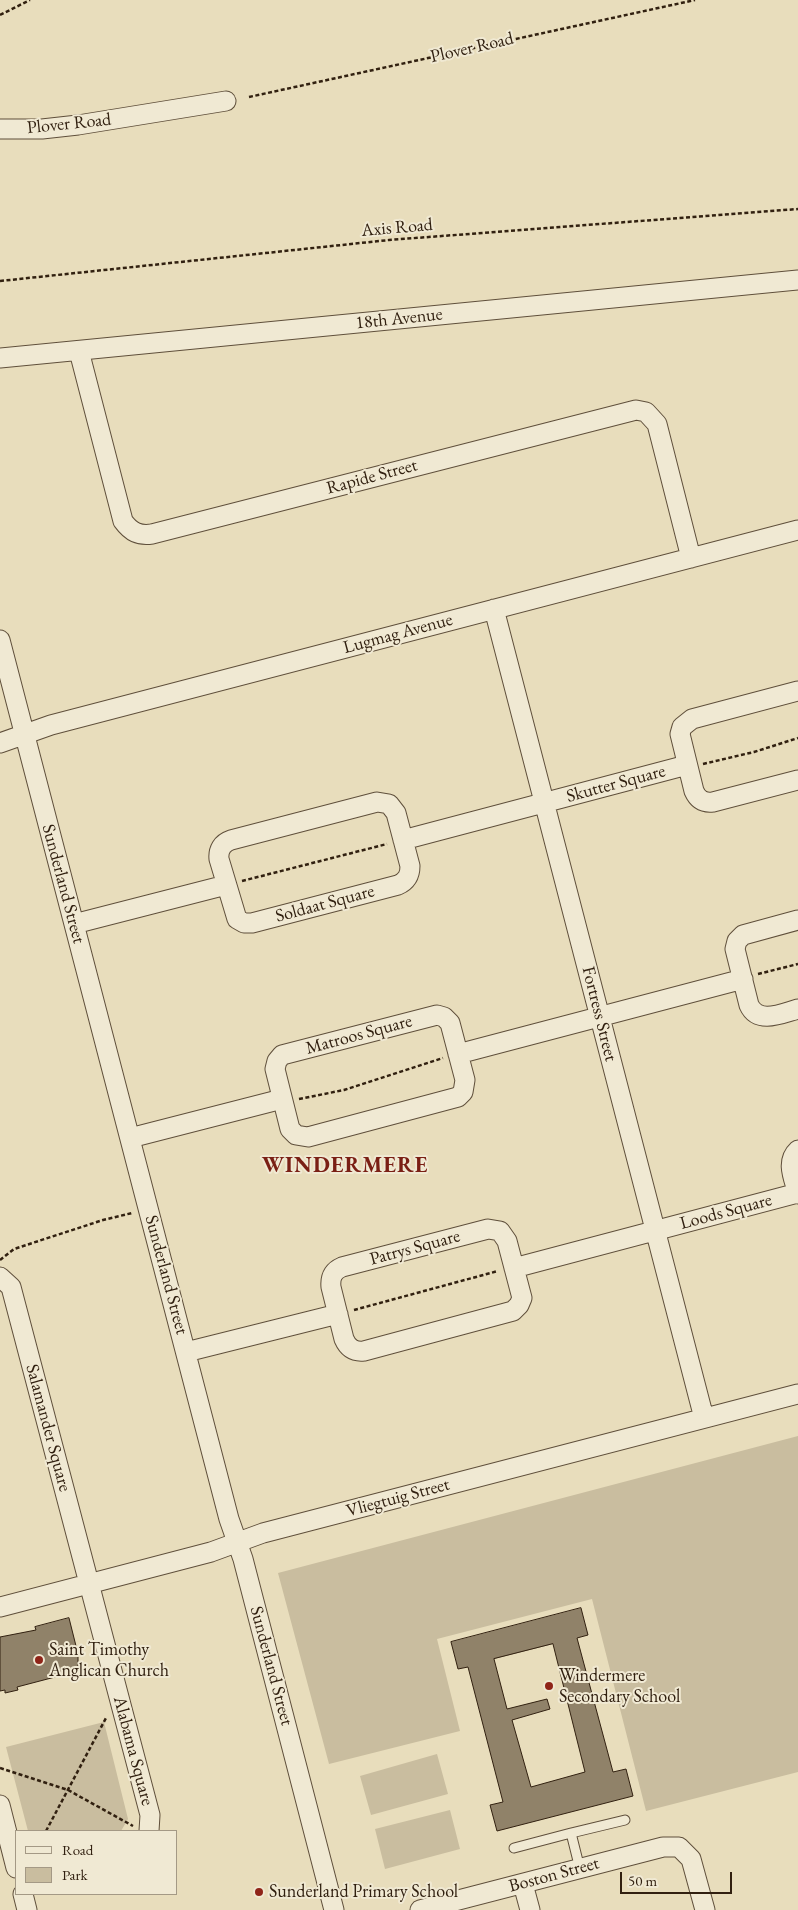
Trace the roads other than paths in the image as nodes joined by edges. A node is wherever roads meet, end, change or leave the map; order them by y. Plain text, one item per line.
1 (226, 101) dead end
2 (0, 129) edge
3 (798, 280) edge
4 (79, 351) junction
5 (0, 358) edge
6 (798, 530) edge
7 (691, 558) junction
8 (494, 609) junction
9 (0, 640) edge
10 (798, 692) edge
11 (24, 734) junction
12 (0, 743) edge
13 (687, 765) junction
14 (798, 780) edge
15 (544, 802) junction
16 (403, 840) junction
17 (226, 885) junction
18 (798, 920) edge
19 (74, 924) junction
20 (743, 979) junction
21 (798, 1009) edge
22 (600, 1016) junction
23 (458, 1054) junction
24 (282, 1099) junction
25 (130, 1138) junction
26 (798, 1150) edge
27 (798, 1194) edge
28 (655, 1230) junction
29 (514, 1268) junction
30 (0, 1277) edge
31 (338, 1314) junction
32 (186, 1352) junction
33 (798, 1394) edge
34 (704, 1418) junction
35 (237, 1543) junction
36 (90, 1584) junction
37 (0, 1607) edge
38 (0, 1806) edge
39 (625, 1820) dead end
40 (141, 1829) edge
41 (571, 1833) junction
42 (514, 1848) dead end
43 (15, 1864) edge
44 (580, 1869) junction
45 (523, 1884) junction
46 (23, 1895) edge
47 (27, 1910) edge
48 (334, 1910) edge
49 (420, 1910) edge
50 (530, 1910) edge
51 (705, 1910) edge

1 - 2 street, Plover Road
3 - 4 street, 18th Avenue
4 - 5 street, 18th Avenue
4 - 7 street, Rapide Street
6 - 7 street, Lugmag Avenue
7 - 8 street, Lugmag Avenue
8 - 11 street, Lugmag Avenue
8 - 15 street, Fortress Street
9 - 11 street, Sunderland Street
10 - 13 street, Skutter Square
11 - 12 street, Lugmag Avenue
11 - 19 street, Sunderland Street
13 - 14 street, Skutter Square
13 - 15 street, Skutter Square
15 - 16 street
15 - 22 street, Fortress Street
16 - 17 street, Soldaat Square
16 - 17 street, Soldaat Square
17 - 19 street
18 - 20 street
19 - 25 street, Sunderland Street
20 - 21 street
20 - 22 street
22 - 23 street
22 - 28 street, Fortress Street
23 - 24 street, Matroos Square
23 - 24 street, Matroos Square
24 - 25 street
25 - 32 street, Sunderland Street
26 - 27 street, Loods Square
27 - 28 street, Loods Square
28 - 29 street
28 - 34 street, Fortress Street
29 - 31 street, Patrys Square
29 - 31 street, Patrys Square
30 - 36 street, Salamander Square
31 - 32 street
32 - 35 street, Sunderland Street
33 - 34 street, Vliegtuig Street
34 - 35 street, Vliegtuig Street
35 - 36 street, Vliegtuig Street
35 - 48 street, Sunderland Street
36 - 37 street, Vliegtuig Street
36 - 40 street, Alabama Square
38 - 43 street
39 - 41 lane
41 - 42 lane
41 - 44 lane
44 - 45 street, Boston Street
44 - 51 street, Boston Street
45 - 49 street, Boston Street
45 - 50 street
46 - 47 street

